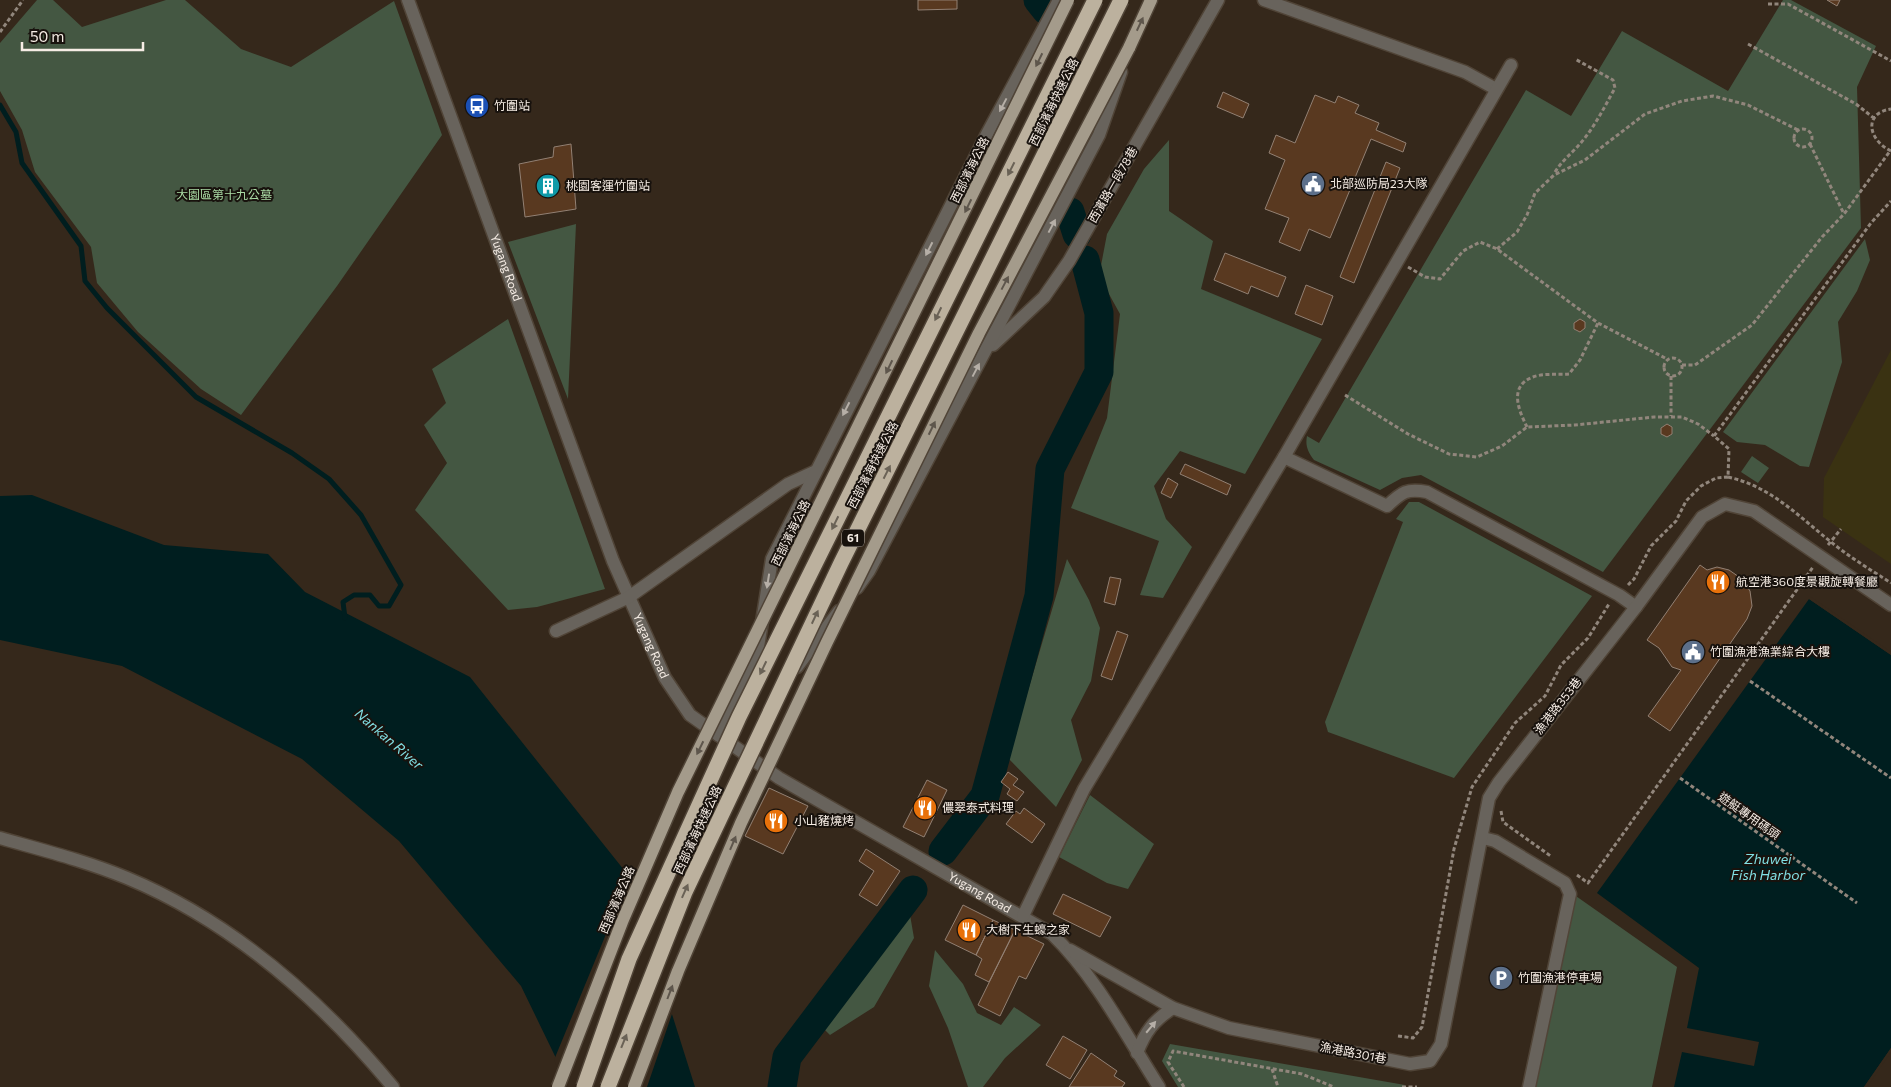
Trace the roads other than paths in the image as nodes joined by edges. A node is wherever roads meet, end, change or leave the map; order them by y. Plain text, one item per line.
1 (408, 0) edge
2 (1059, 0) edge
3 (1068, 0) edge
4 (1095, 0) edge
5 (1121, 0) edge
6 (1151, 0) edge
7 (1218, 0) edge
8 (1264, 0) edge
9 (1129, 48) junction
10 (1511, 65) dead end
11 (1496, 89) junction
12 (985, 352) junction
13 (1284, 457) junction
14 (814, 472) junction
15 (628, 597) junction
16 (1891, 605) edge
17 (1636, 607) junction
18 (556, 631) dead end
19 (718, 736) junction
20 (754, 760) junction
21 (0, 838) edge
22 (1482, 838) junction
23 (1023, 916) junction
24 (1067, 948) junction
25 (1173, 1008) junction
26 (1137, 1053) junction
27 (393, 1087) edge
28 (558, 1087) edge
29 (584, 1087) edge
30 (608, 1087) edge
31 (634, 1087) edge
32 (1159, 1087) edge
33 (1530, 1087) edge

1 - 15 street, Yugang Road
2 -> 14 street
3 -> 28 main road, 西部濱海公路, bridge
4 -> 29 highway, 西部濱海快速公路 / 61, bridge
30 -> 5 highway, 西部濱海快速公路 / 61, bridge
9 -> 6 main road, 61
7 - 12 street, 西濱路一段78巷
8 - 11 street
12 -> 9 street
31 -> 9 main road, 61, bridge
10 - 11 street
11 - 13 street
20 -> 12 street
13 - 17 street
13 - 23 street
14 - 15 street
14 -> 19 street
15 - 18 street
15 - 19 street, Yugang Road
16 - 17 street, 漁港路353巷
17 - 22 street, 漁港路353巷
19 - 20 street, Yugang Road
20 - 23 street, Yugang Road
21 - 27 street
22 - 25 street, 漁港路301巷
22 - 33 street
23 - 24 street, Yugang Road
24 - 25 street, 漁港路301巷
24 - 26 street, Yugang Road
26 -> 25 street
26 - 32 street, Yugang Road

